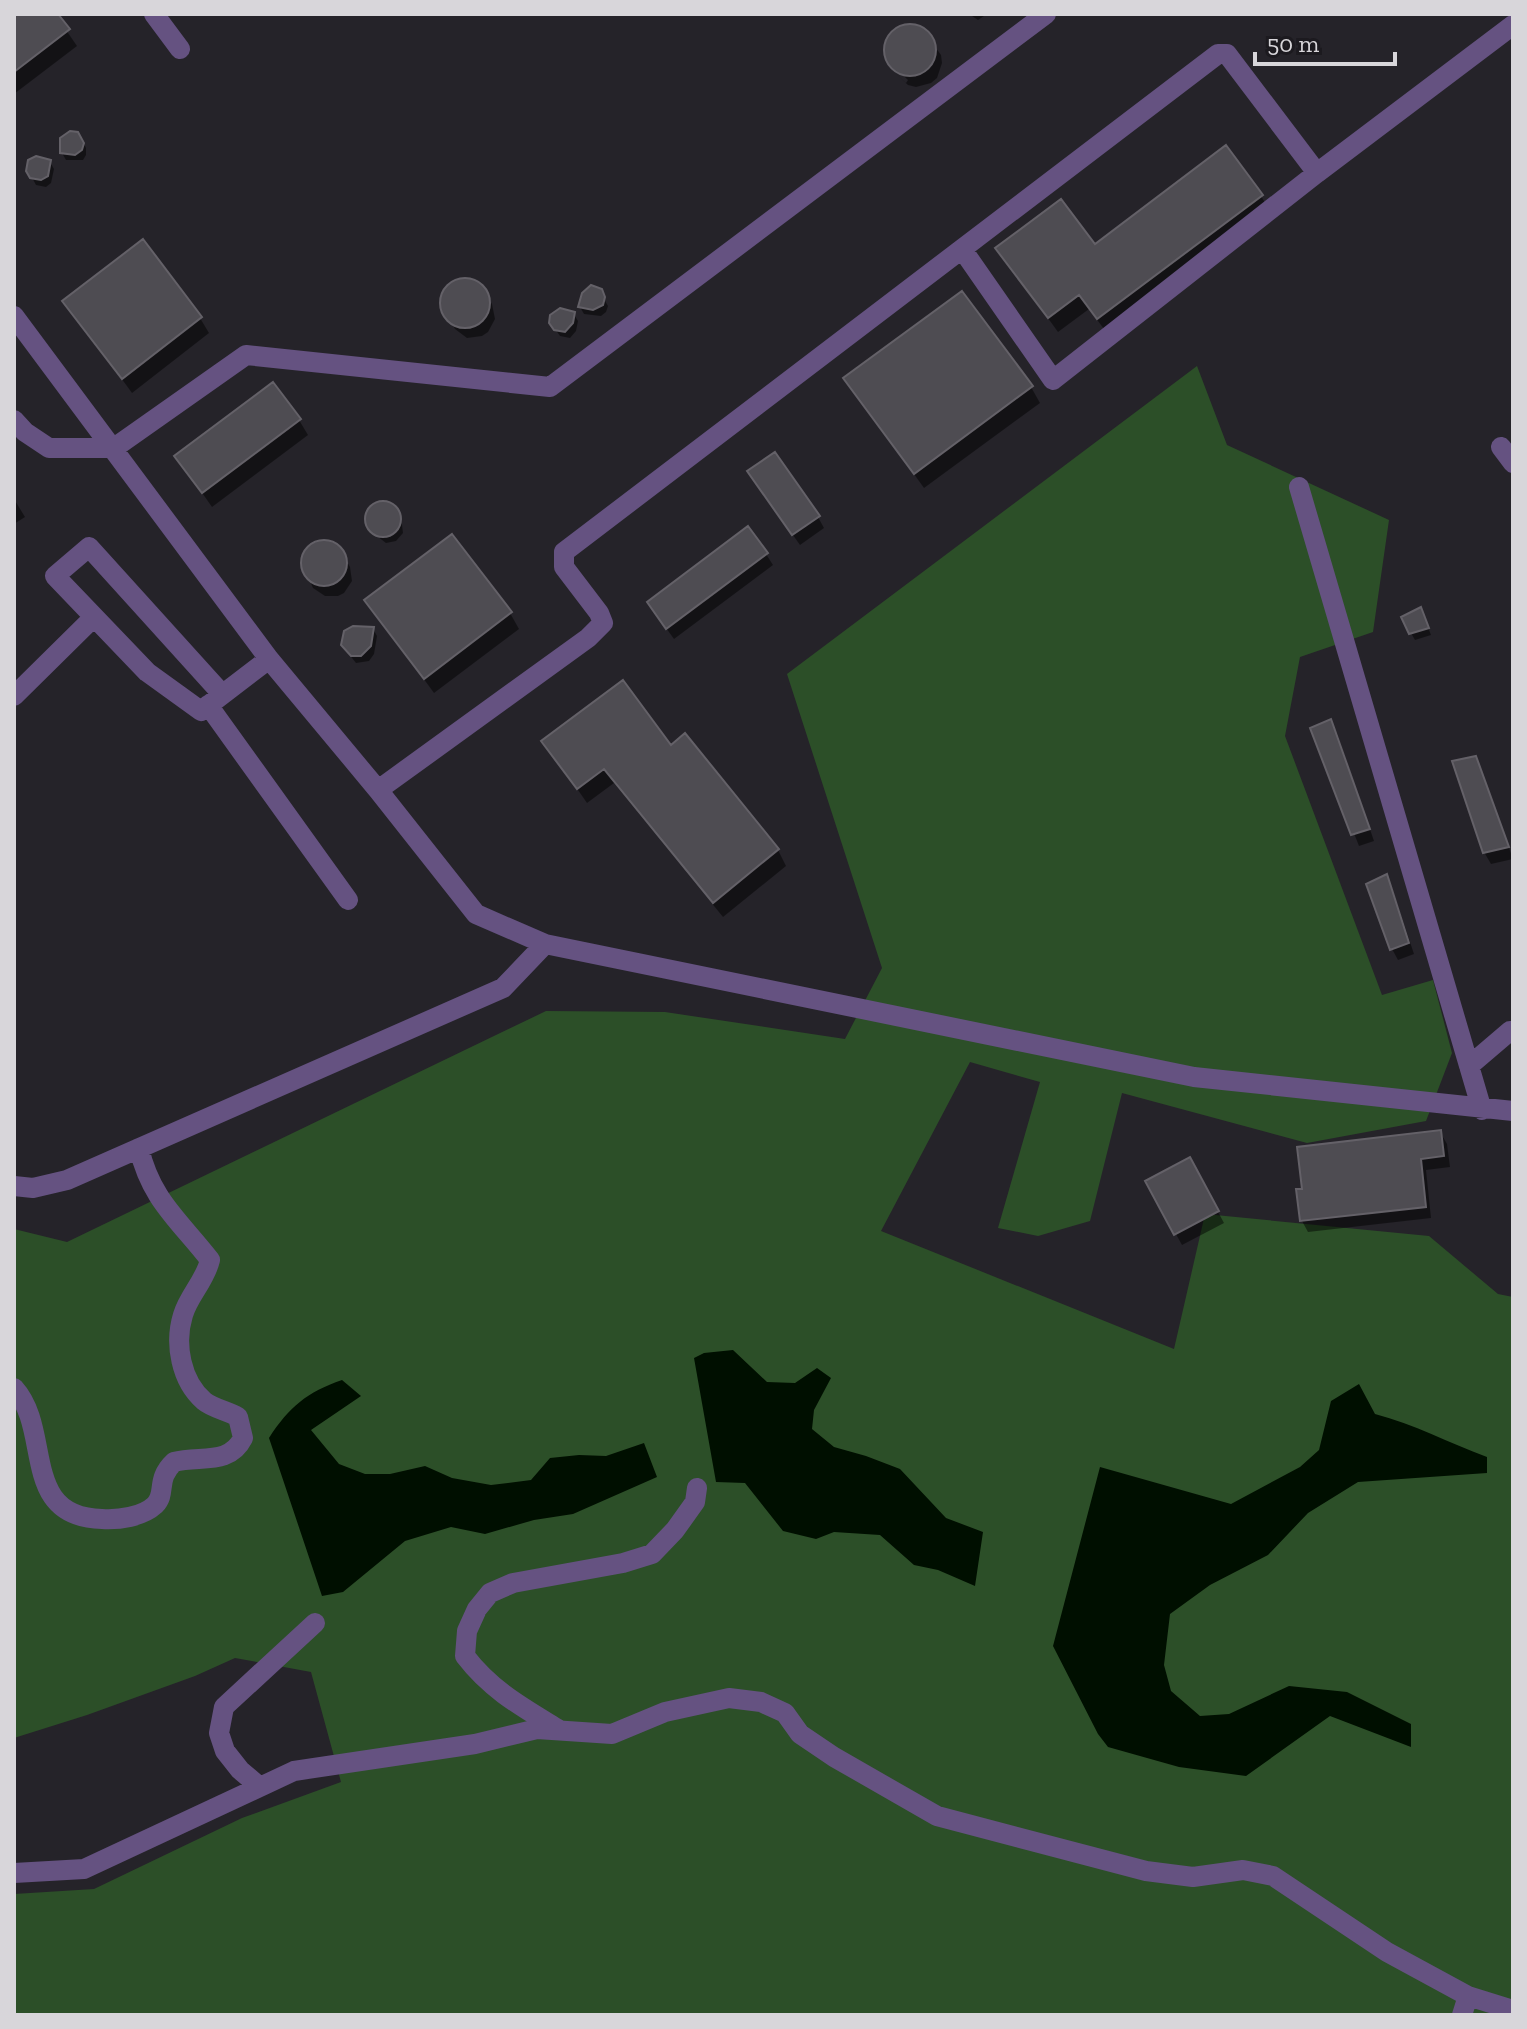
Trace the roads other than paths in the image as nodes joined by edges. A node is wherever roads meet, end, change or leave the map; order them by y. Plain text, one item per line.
1 (154, 14) edge
2 (1046, 14) edge
3 (1513, 25) edge
4 (180, 49) dead end
5 (1317, 173) junction
6 (962, 249) junction
7 (14, 316) edge
8 (14, 420) edge
9 (114, 448) junction
10 (1299, 487) dead end
11 (94, 617) junction
12 (269, 659) junction
13 (14, 696) edge
14 (215, 699) junction
15 (378, 790) junction
16 (348, 900) dead end
17 (545, 944) junction
18 (1513, 1031) edge
19 (1469, 1066) junction
20 (1482, 1110) junction
21 (1513, 1111) edge
22 (139, 1148) junction
23 (14, 1186) edge
24 (14, 1388) edge
25 (697, 1488) dead end
26 (315, 1623) dead end
27 (562, 1731) junction
28 (260, 1787) junction
29 (14, 1873) edge
30 (1465, 2006) edge
31 (1513, 2010) edge

1 - 4 street
2 - 9 street
3 - 5 street
5 - 6 street
5 - 6 street
6 - 15 street
7 - 9 street
8 - 9 street
9 - 12 street
10 - 19 street
11 - 13 street
11 - 14 street
11 - 14 street
12 - 14 street
12 - 15 street
14 - 16 street
15 - 17 street
17 - 20 street
17 - 22 street
18 - 19 street
19 - 20 street
20 - 21 street
22 - 23 street
22 - 24 street
25 - 27 street
26 - 28 street
27 - 28 street
27 - 30 street
28 - 29 street
30 - 31 street

